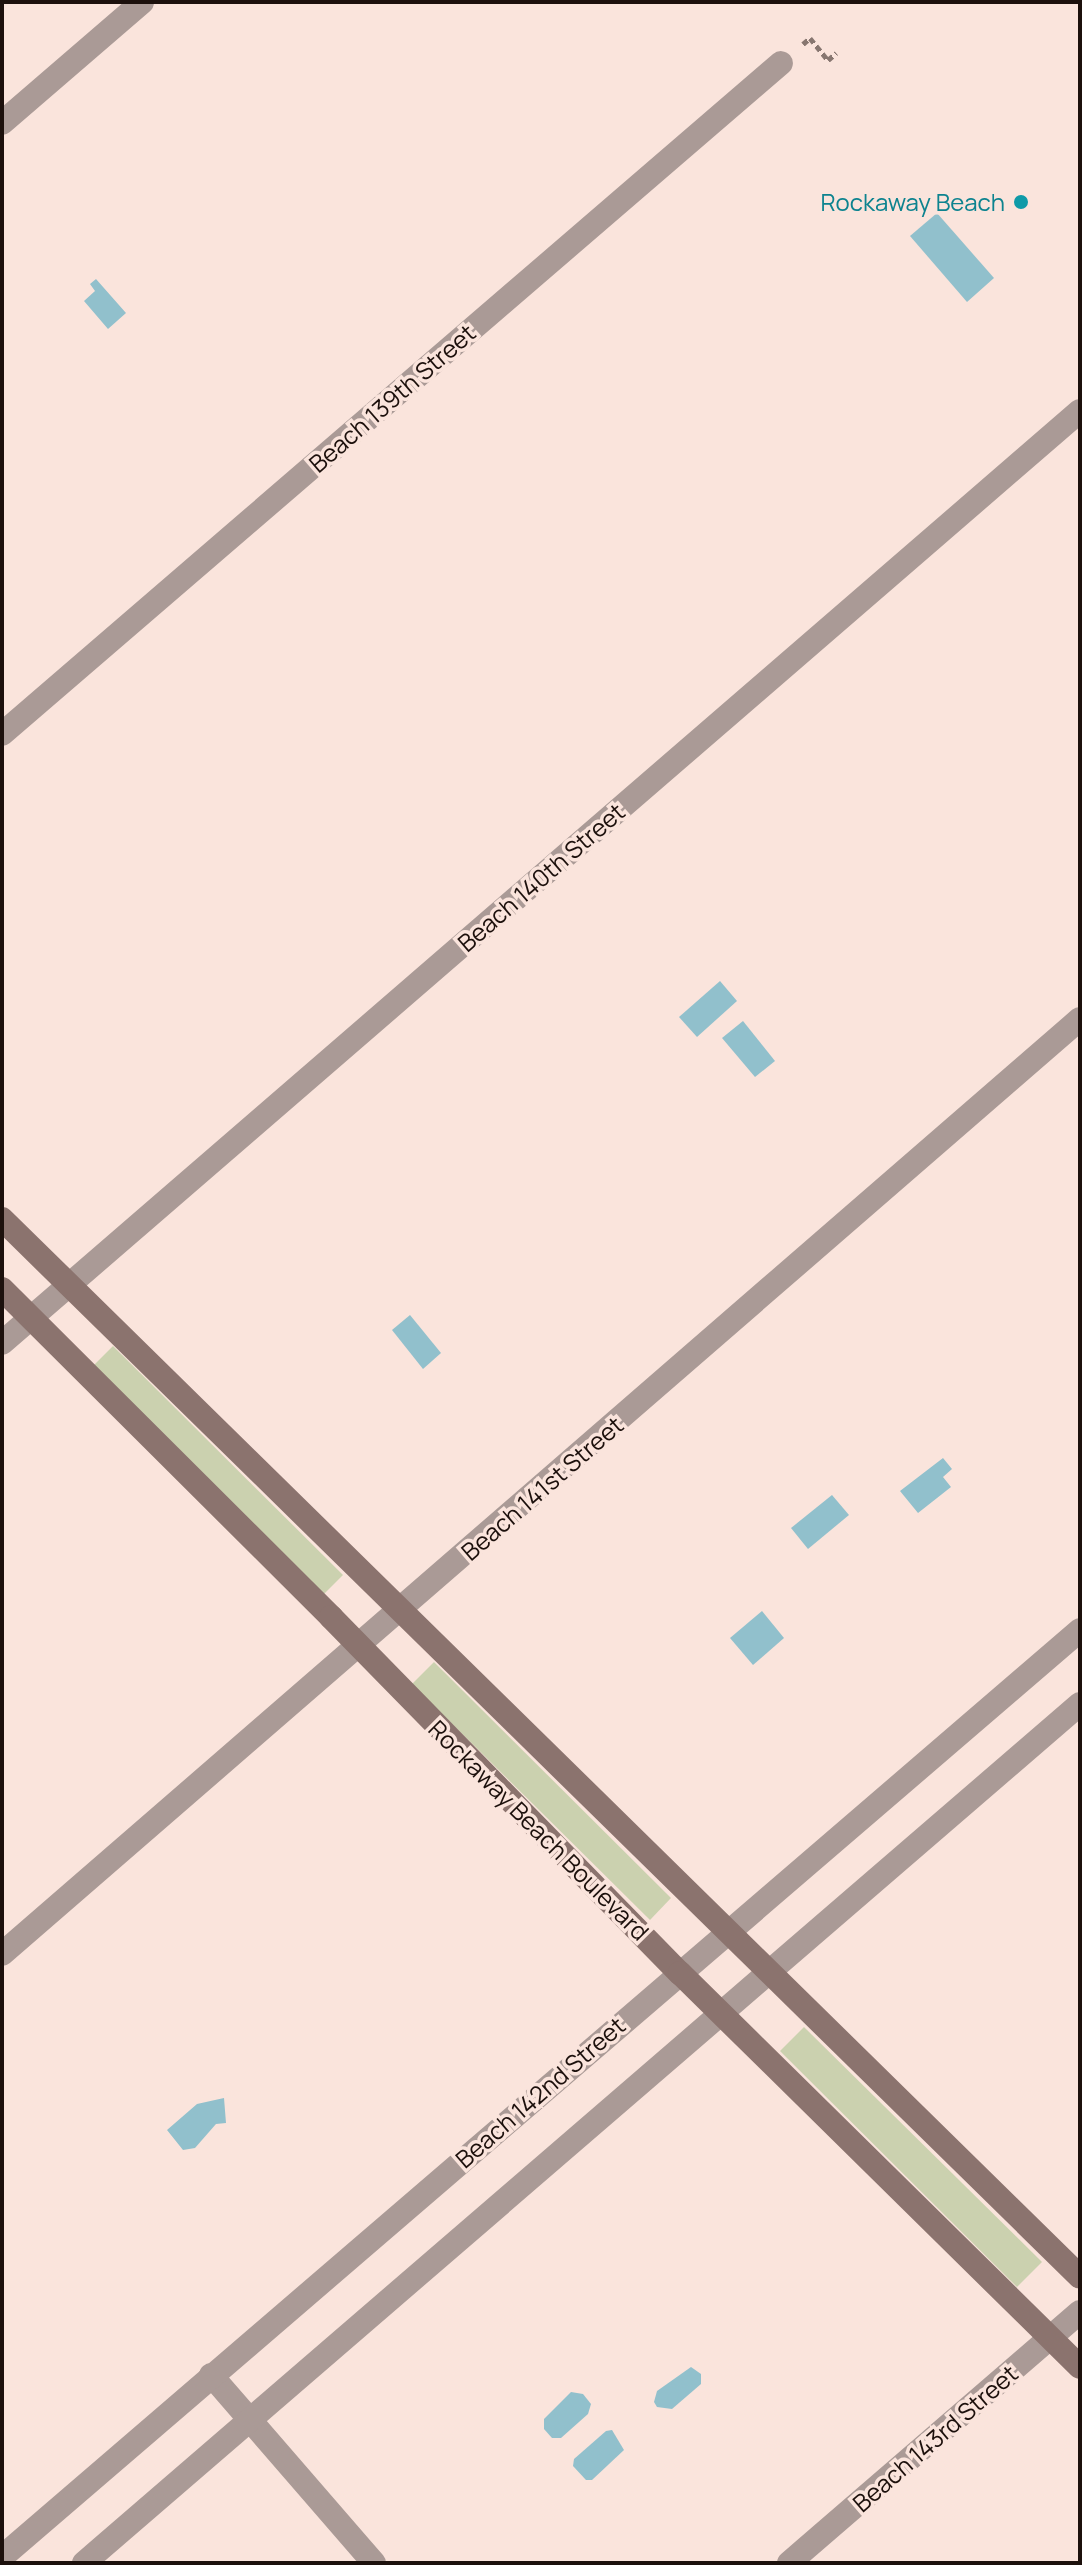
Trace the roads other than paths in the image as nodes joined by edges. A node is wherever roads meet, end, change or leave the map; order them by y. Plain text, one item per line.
1 (142, 2) edge
2 (781, 63) dead end
3 (2, 123) edge
4 (1080, 411) edge
5 (2, 734) edge
6 (1080, 1019) edge
7 (2, 1219) edge
8 (69, 1286) junction
9 (2, 1289) edge
10 (30, 1319) junction
11 (2, 1343) edge
12 (401, 1610) junction
13 (1080, 1630) edge
14 (359, 1647) junction
15 (1080, 1704) edge
16 (728, 1932) junction
17 (2, 1954) edge
18 (769, 1972) junction
19 (680, 1973) junction
20 (721, 2013) junction
21 (1080, 2277) edge
22 (1080, 2312) edge
23 (1051, 2338) junction
24 (1080, 2367) edge
25 (211, 2375) junction
26 (249, 2419) junction
27 (2, 2557) edge
28 (84, 2563) edge
29 (374, 2563) edge
30 (789, 2563) edge

1 - 3 street
2 - 5 street, Beach 139th Street
4 - 8 street, Beach 140th Street
6 - 12 street, Beach 141st Street
7 - 8 street
8 - 10 street, Beach 140th Street
8 - 12 street
9 - 10 street, Rockaway Beach Boulevard
10 - 11 street, Beach 140th Street
10 - 14 street, Rockaway Beach Boulevard
12 - 14 street, Beach 141st Street
12 - 16 street
13 - 16 street, Beach 142nd Street
14 - 17 street, Beach 141st Street
14 - 19 street, Rockaway Beach Boulevard
15 - 18 street
16 - 18 street
16 - 19 street, Beach 142nd Street
18 - 20 street
18 - 21 street
19 - 20 street, Rockaway Beach Boulevard
19 - 25 street, Beach 142nd Street
20 - 23 street, Rockaway Beach Boulevard
20 - 26 street
22 - 23 street, Beach 143rd Street
23 - 24 street, Rockaway Beach Boulevard
23 - 30 street, Beach 143rd Street
25 - 26 street
25 - 27 street, Beach 142nd Street
26 - 28 street
26 - 29 street

